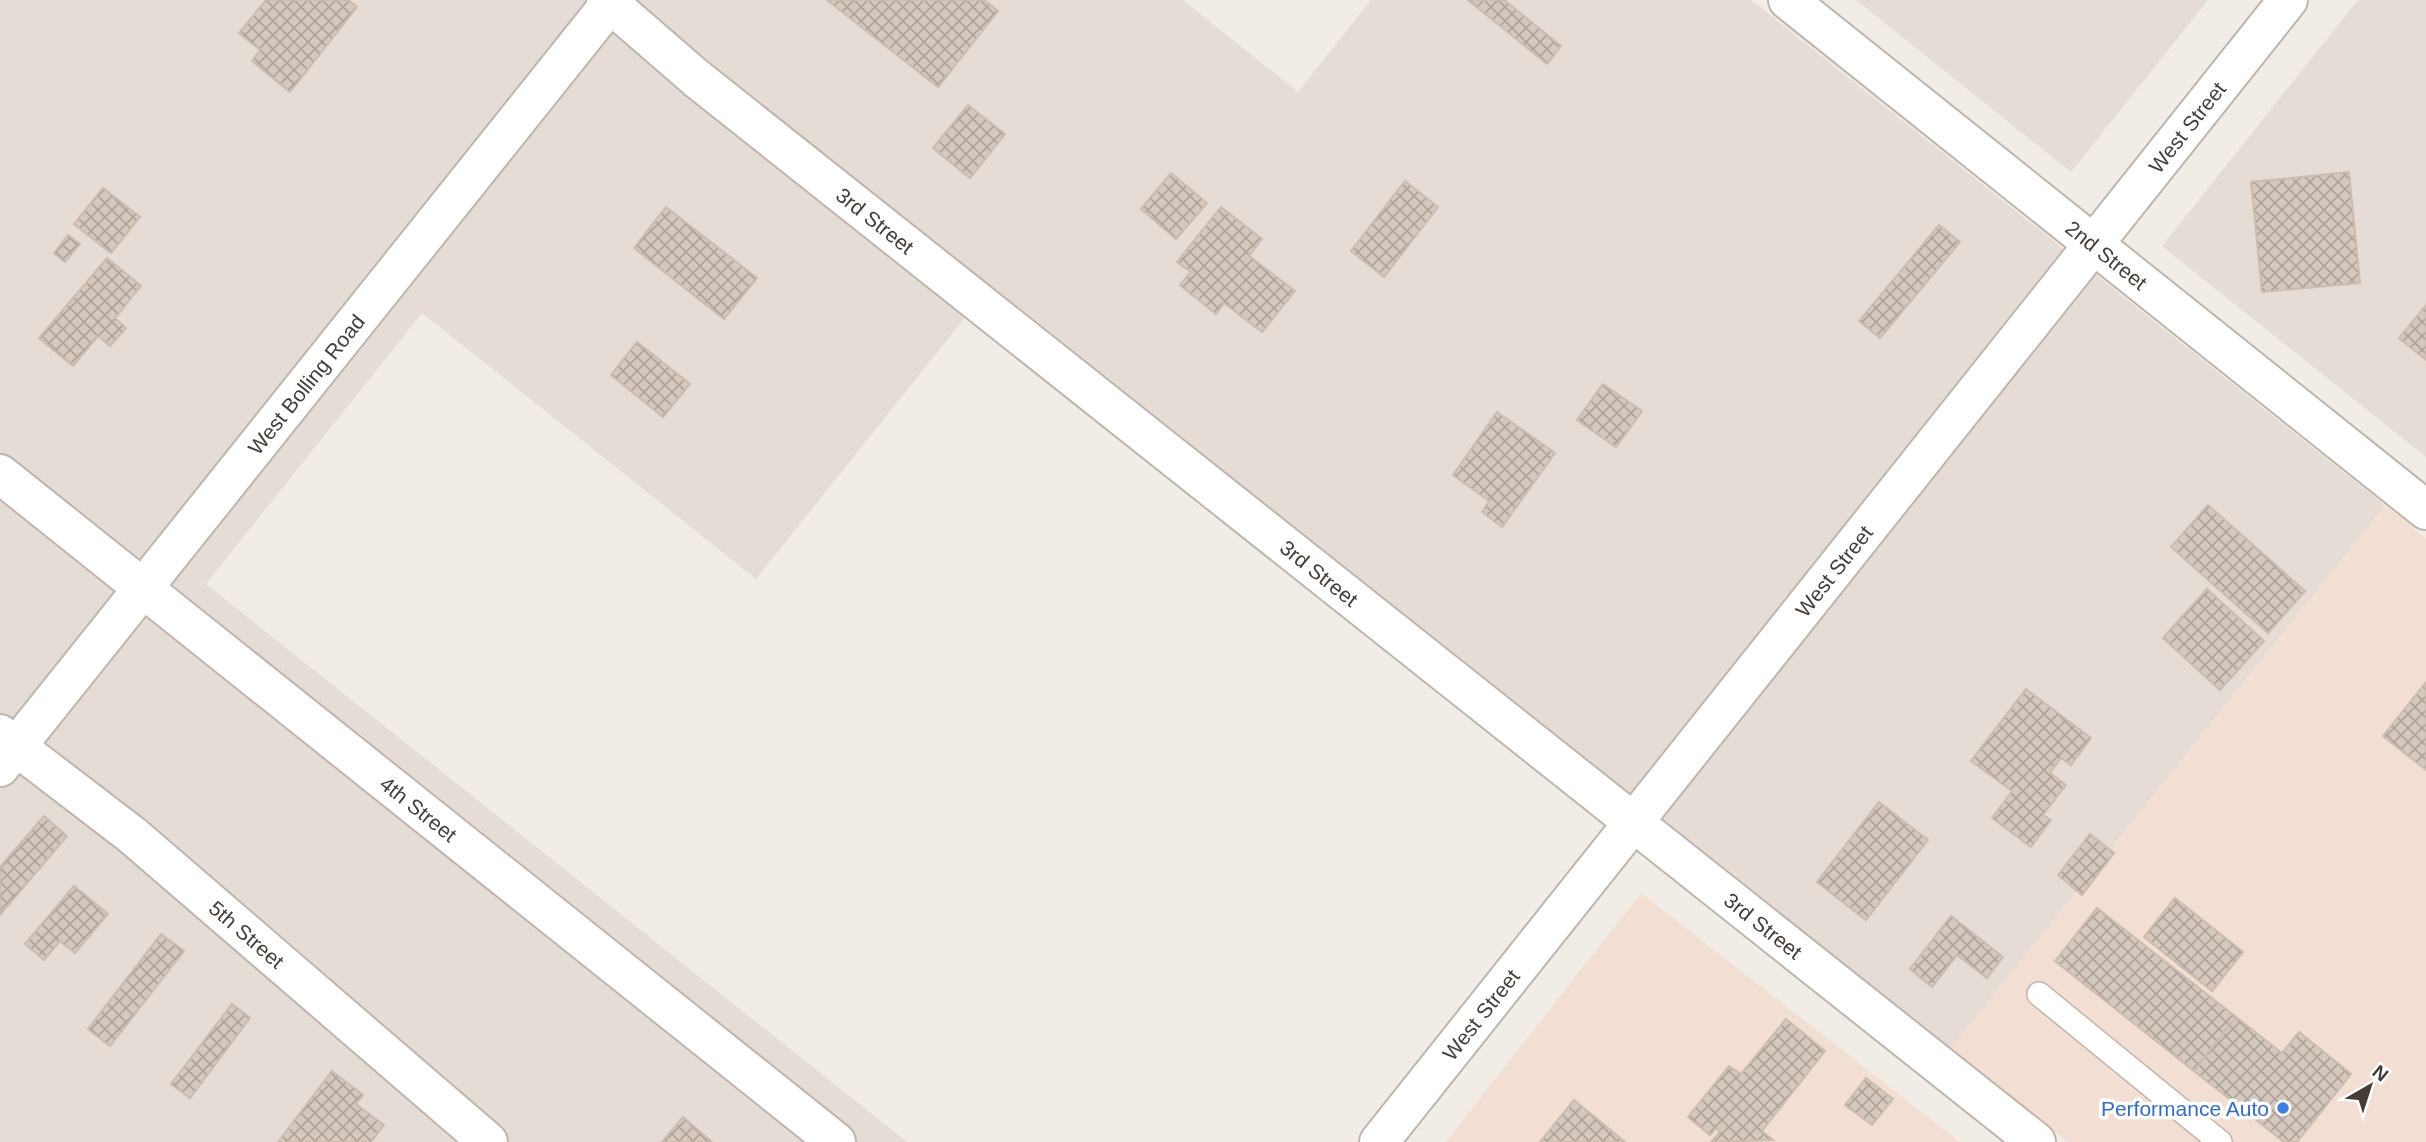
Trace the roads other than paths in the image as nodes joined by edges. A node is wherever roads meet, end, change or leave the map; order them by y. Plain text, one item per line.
1 (1788, 0) edge
2 (2288, 0) edge
3 (610, 1) edge
4 (2094, 244) junction
5 (0, 474) edge
6 (2426, 510) edge
7 (143, 588) junction
8 (5, 749) edge
9 (1634, 821) junction
10 (2039, 994) dead end
11 (812, 1135) edge
12 (488, 1142) edge
13 (1379, 1142) edge
14 (2036, 1142) edge
15 (2220, 1142) edge

1 - 4 street, 2nd Street
2 - 4 street, West Street
3 - 7 street, West Bolling Road
3 - 9 street, 3rd Street
4 - 6 street, 2nd Street
4 - 9 street, West Street
5 - 7 street, 4th Street
7 - 8 street, West Bolling Road
7 - 11 street, 4th Street
8 - 12 street, 5th Street
9 - 13 street, West Street
9 - 14 street, 3rd Street
10 - 15 lane

